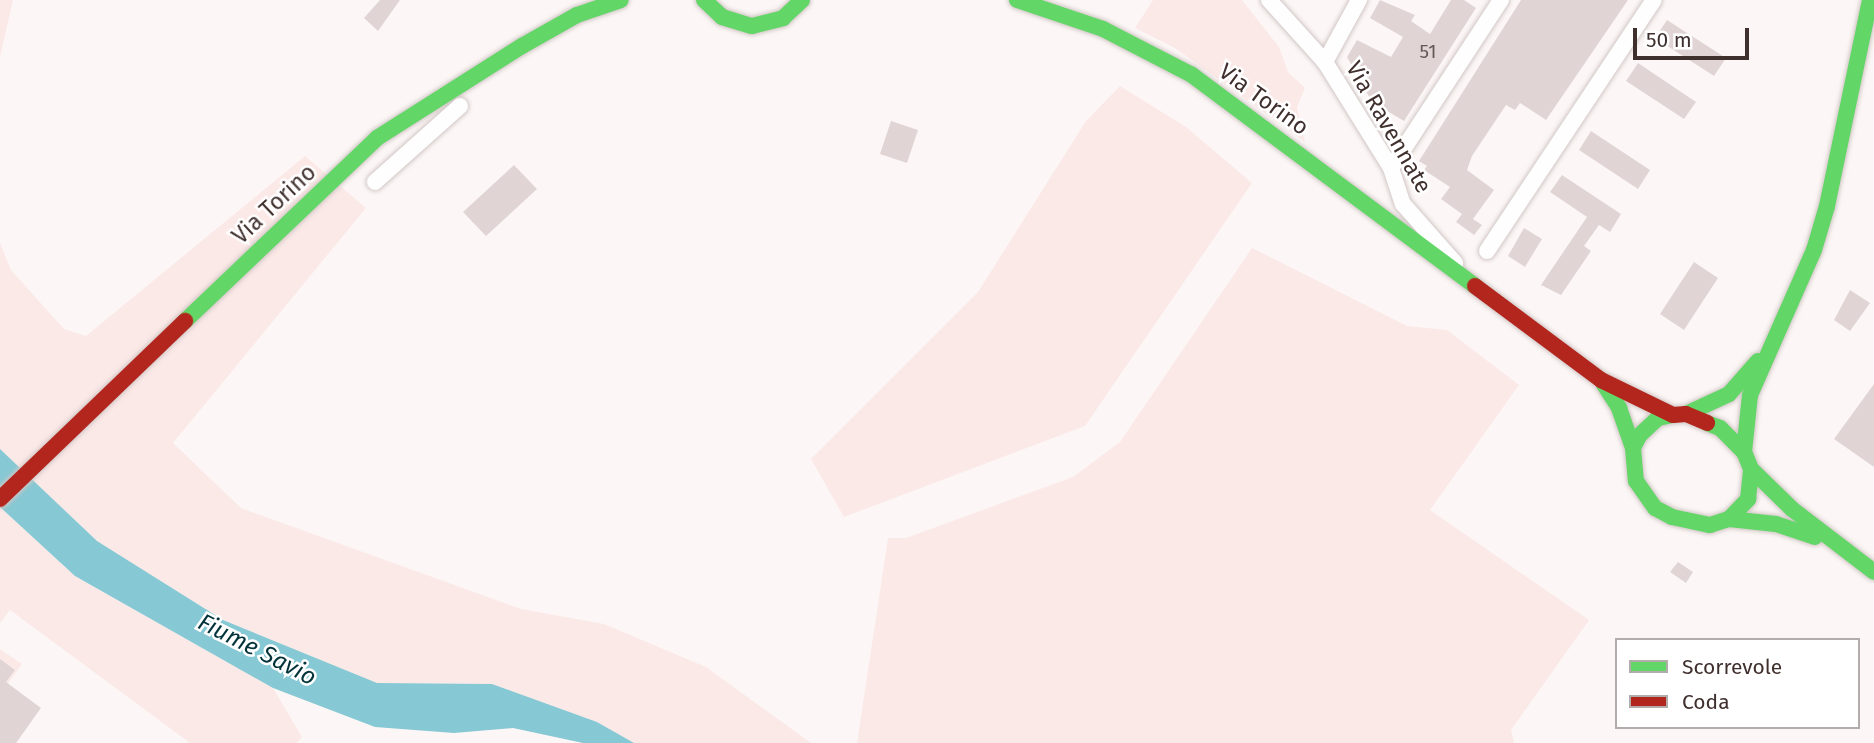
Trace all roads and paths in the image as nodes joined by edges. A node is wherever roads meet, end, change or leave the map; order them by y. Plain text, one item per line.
1 (621, 0) edge
2 (690, 0) edge
3 (802, 0) edge
4 (1017, 0) edge
5 (1269, 0) edge
6 (1359, 0) edge
7 (1501, 0) edge
8 (1654, 0) edge
9 (1870, 1) edge
10 (707, 4) edge
11 (1325, 62) junction
12 (460, 106) dead end
13 (425, 108) junction
14 (418, 141) junction
15 (1391, 168) junction
16 (375, 182) dead end
17 (1487, 251) dead end
18 (1462, 274) junction
19 (1775, 340) junction
20 (1601, 380) junction
21 (1679, 414) junction
22 (1633, 449) junction
23 (1744, 452) junction
24 (1751, 469) junction
25 (0, 499) edge
26 (1729, 519) junction
27 (1844, 551) junction
28 (1874, 572) edge

1 - 13 main road, Via Torino
2 - 10 main road
3 - 10 main road
4 - 18 main road, Via Torino
5 - 11 street, Via Ravennate
6 - 11 street
7 - 15 street
8 - 17 street
9 - 19 main road
11 - 15 street, Via Ravennate
12 - 14 street
13 - 14 street
13 - 25 main road, Via Torino
14 - 16 street
15 - 18 street, Via Ravennate
18 - 20 main road, Via Ravennate
19 - 21 main road
19 - 23 main road
20 - 21 main road, Via Ravennate
20 - 22 main road, Via Ravennate
21 - 22 main road
21 - 23 main road
22 - 26 main road
23 - 24 main road
24 - 26 main road
24 - 27 main road
26 - 27 main road
27 - 28 main road

